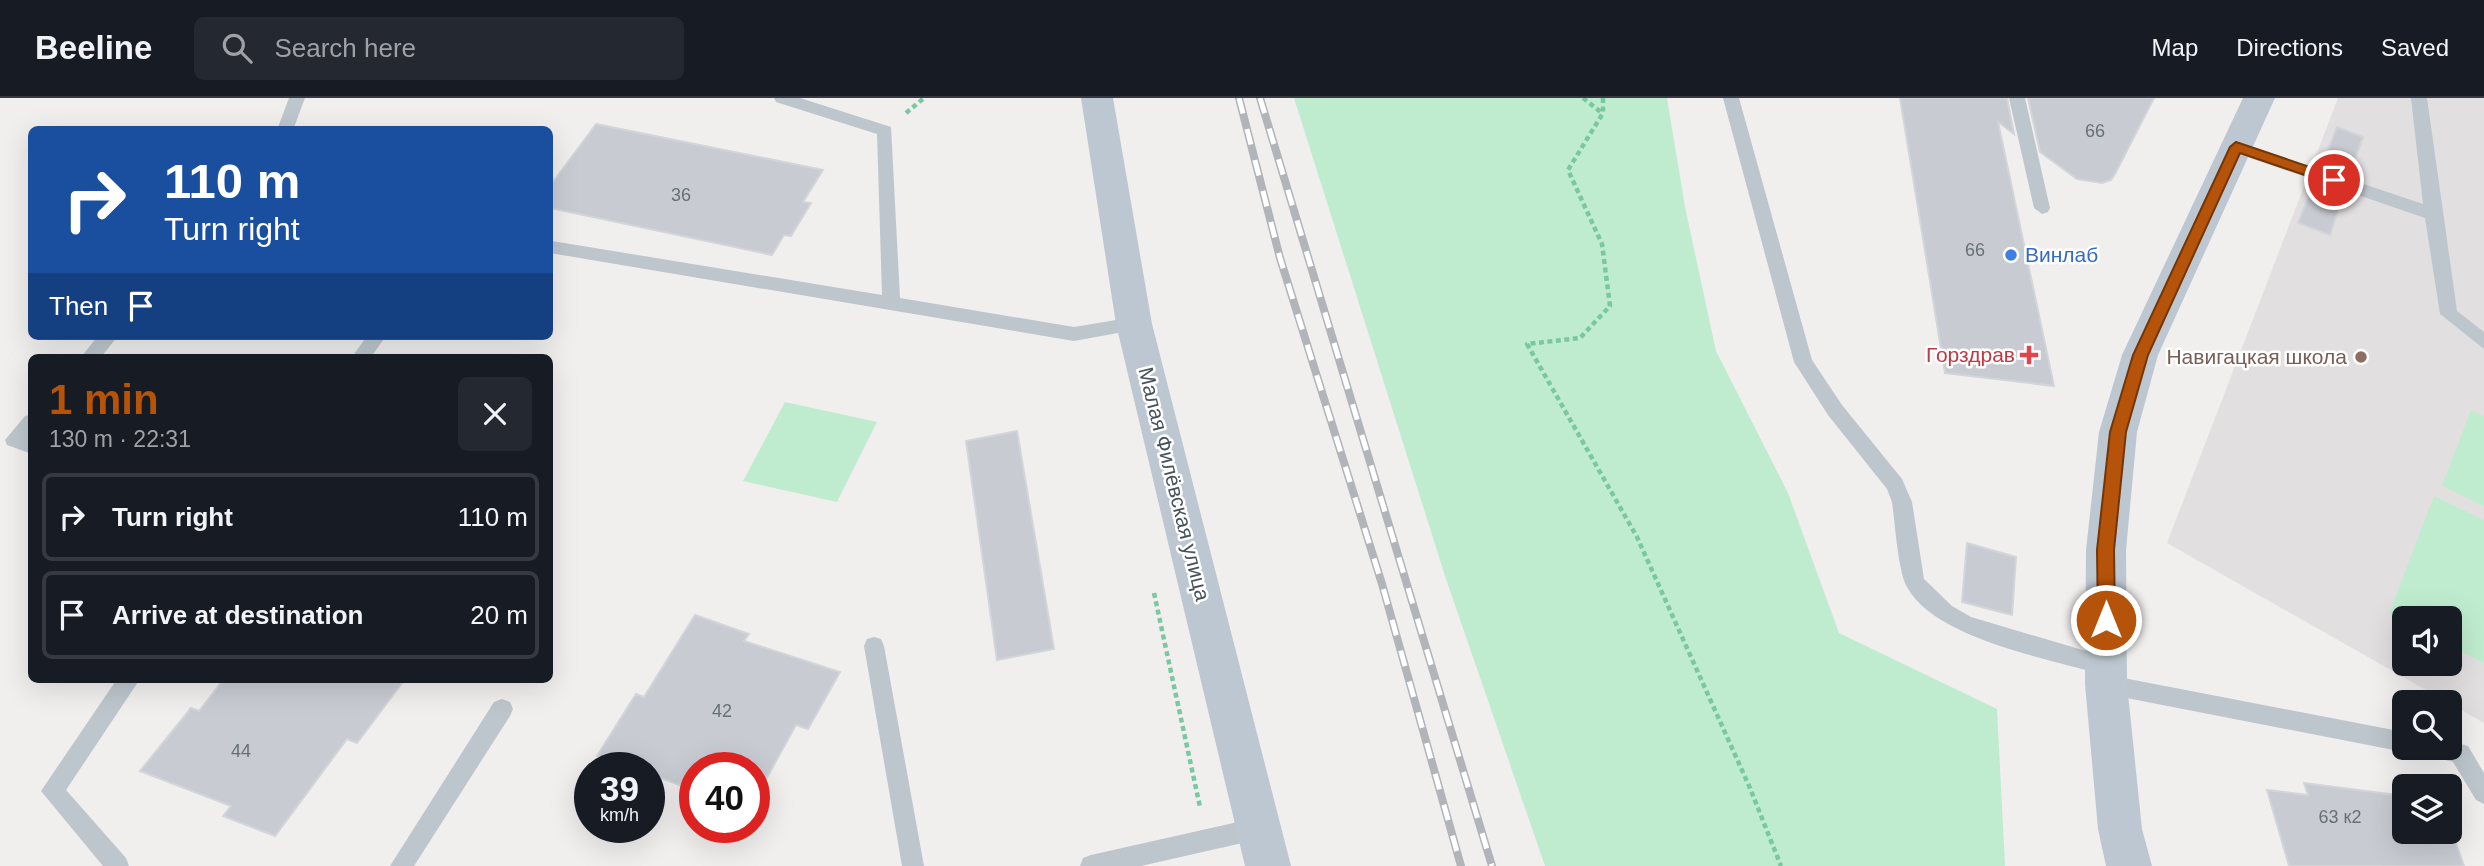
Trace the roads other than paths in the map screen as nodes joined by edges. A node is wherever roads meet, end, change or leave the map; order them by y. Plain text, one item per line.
1 (297, 98) edge
2 (782, 98) edge
3 (1097, 98) edge
4 (1731, 98) edge
5 (2017, 98) edge
6 (2259, 98) edge
7 (2419, 98) edge
8 (286, 126) edge
9 (2236, 147) junction
10 (2042, 208) dead end
11 (2433, 214) junction
12 (553, 247) edge
13 (891, 302) junction
14 (1134, 324) junction
15 (105, 340) edge
16 (374, 340) edge
17 (2484, 342) edge
18 (93, 354) edge
19 (363, 354) edge
20 (28, 425) edge
21 (28, 445) edge
22 (874, 646) dead end
23 (2106, 675) junction
24 (126, 683) edge
25 (502, 709) dead end
26 (2392, 739) edge
27 (2462, 756) edge
28 (2484, 793) edge
29 (1260, 828) junction
30 (118, 866) edge
31 (401, 866) edge
32 (913, 866) edge
33 (1091, 866) edge
34 (1268, 866) edge
35 (2129, 866) edge

1 - 8 lane
2 - 13 lane
3 - 14 street, Малая Филёвская улица
4 - 23 lane
5 - 10 lane
6 - 9 street
7 - 11 lane
9 - 11 lane
9 - 23 street
11 - 17 lane
12 - 13 lane
13 - 14 lane
14 - 29 street, Малая Филёвская улица
15 - 18 lane
16 - 19 lane
20 - 21 lane
22 - 32 lane
23 - 26 lane
23 - 35 street
24 - 30 lane
25 - 31 lane
27 - 28 lane
29 - 33 lane
29 - 34 street, Малая Филёвская улица

